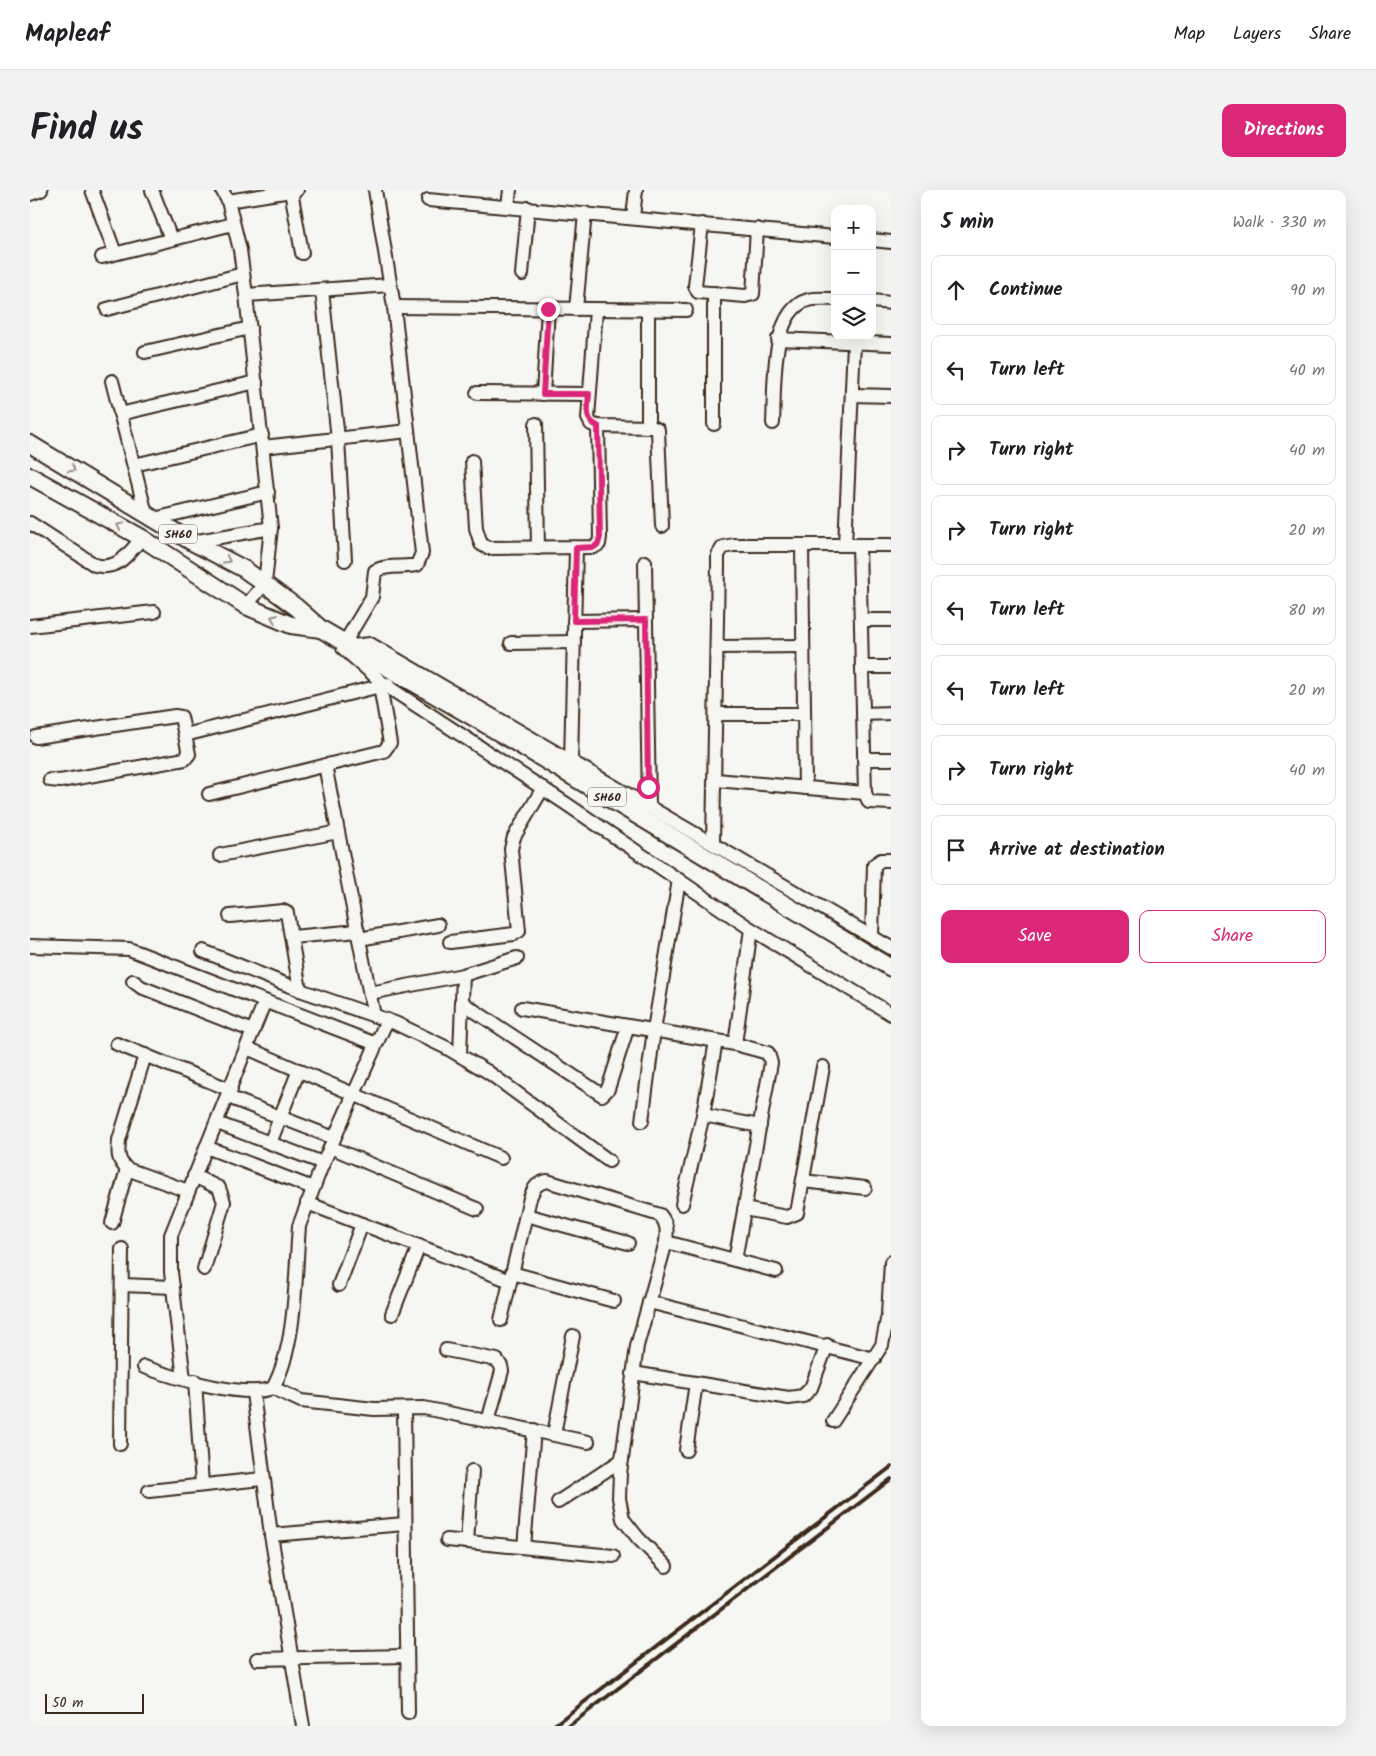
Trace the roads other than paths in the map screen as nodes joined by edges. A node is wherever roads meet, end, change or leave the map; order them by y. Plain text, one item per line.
1 (41, 190) edge
2 (92, 190) edge
3 (152, 190) edge
4 (294, 190) edge
5 (375, 190) edge
6 (510, 190) edge
7 (636, 190) edge
8 (30, 194) edge
9 (225, 195) edge
10 (428, 200) dead end
11 (508, 206) junction
12 (528, 208) junction
13 (585, 213) junction
14 (633, 218) junction
15 (233, 224) junction
16 (702, 224) junction
17 (756, 229) junction
18 (831, 237) edge
19 (171, 239) junction
20 (876, 240) edge
21 (891, 242) edge
22 (302, 254) dead end
23 (243, 274) junction
24 (522, 274) dead end
25 (390, 286) junction
26 (322, 290) junction
27 (714, 293) junction
28 (246, 295) junction
29 (831, 299) edge
30 (876, 302) edge
31 (891, 303) edge
32 (394, 307) junction
33 (107, 309) dead end
34 (548, 309) junction
35 (576, 309) junction
36 (596, 310) junction
37 (648, 310) junction
38 (686, 310) dead end
39 (250, 328) junction
40 (778, 339) junction
41 (854, 343) junction
42 (891, 344) edge
43 (145, 352) dead end
44 (112, 381) dead end
45 (256, 382) junction
46 (477, 393) dead end
47 (543, 394) junction
48 (589, 394) junction
49 (852, 395) junction
50 (891, 396) edge
51 (120, 414) junction
52 (773, 423) dead end
53 (536, 424) dead end
54 (714, 424) dead end
55 (598, 426) junction
56 (648, 426) junction
57 (408, 431) junction
58 (338, 439) junction
59 (262, 441) junction
60 (30, 444) edge
61 (472, 461) dead end
62 (134, 465) junction
63 (30, 476) edge
64 (268, 492) junction
65 (150, 516) junction
66 (30, 524) edge
67 (662, 526) dead end
68 (271, 528) junction
69 (142, 538) junction
70 (192, 542) junction
71 (802, 545) junction
72 (859, 545) junction
73 (891, 545) edge
74 (845, 546) junction
75 (538, 548) junction
76 (576, 548) junction
77 (345, 560) dead end
78 (645, 562) dead end
79 (265, 583) junction
80 (246, 606) junction
81 (154, 612) dead end
82 (646, 620) junction
83 (861, 620) junction
84 (891, 620) edge
85 (574, 621) junction
86 (30, 626) edge
87 (321, 629) junction
88 (574, 642) junction
89 (511, 643) dead end
90 (349, 644) junction
91 (803, 646) junction
92 (718, 648) junction
93 (862, 666) junction
94 (891, 666) edge
95 (408, 679) junction
96 (383, 685) junction
97 (891, 713) edge
98 (717, 714) junction
99 (804, 714) junction
100 (863, 714) junction
101 (185, 735) junction
102 (36, 737) dead end
103 (864, 759) junction
104 (891, 759) edge
105 (571, 761) junction
106 (325, 766) junction
107 (50, 780) dead end
108 (716, 780) junction
109 (542, 788) junction
110 (805, 788) junction
111 (865, 793) junction
112 (209, 794) dead end
113 (891, 804) edge
114 (649, 806) junction
115 (338, 832) junction
116 (713, 843) junction
117 (220, 855) dead end
118 (891, 860) edge
119 (679, 880) junction
120 (230, 916) dead end
121 (438, 925) dead end
122 (751, 929) junction
123 (358, 935) junction
124 (872, 936) junction
125 (292, 937) junction
126 (450, 942) dead end
127 (30, 946) edge
128 (891, 948) edge
129 (203, 951) dead end
130 (517, 958) dead end
131 (891, 968) edge
132 (463, 975) junction
133 (133, 981) dead end
134 (300, 990) junction
135 (370, 993) junction
136 (265, 1001) junction
137 (462, 1002) junction
138 (522, 1008) dead end
139 (891, 1014) edge
140 (380, 1018) junction
141 (628, 1026) junction
142 (654, 1030) junction
143 (253, 1031) junction
144 (716, 1041) junction
145 (118, 1044) dead end
146 (376, 1044) junction
147 (735, 1044) junction
148 (247, 1048) junction
149 (145, 1055) junction
150 (460, 1055) junction
151 (823, 1067) dead end
152 (299, 1070) junction
153 (229, 1093) junction
154 (354, 1094) junction
155 (703, 1115) junction
156 (280, 1117) junction
157 (642, 1121) dead end
158 (217, 1123) junction
159 (760, 1126) junction
160 (332, 1142) junction
161 (270, 1143) junction
162 (206, 1147) junction
163 (501, 1158) dead end
164 (609, 1162) dead end
165 (323, 1163) junction
166 (128, 1169) junction
167 (194, 1176) junction
168 (803, 1180) junction
169 (313, 1188) junction
170 (865, 1188) dead end
171 (188, 1191) junction
172 (307, 1203) junction
173 (682, 1204) dead end
174 (477, 1209) dead end
175 (744, 1210) junction
176 (526, 1215) junction
177 (112, 1223) dead end
178 (362, 1224) junction
179 (666, 1242) junction
180 (628, 1243) dead end
181 (420, 1246) junction
182 (122, 1249) dead end
183 (735, 1260) junction
184 (891, 1262) edge
185 (204, 1269) dead end
186 (776, 1270) dead end
187 (511, 1277) junction
188 (122, 1285) junction
189 (339, 1285) dead end
190 (173, 1286) junction
191 (614, 1301) dead end
192 (649, 1302) junction
193 (392, 1314) dead end
194 (889, 1315) edge
195 (501, 1320) dead end
196 (573, 1336) dead end
197 (827, 1345) junction
198 (446, 1350) dead end
199 (874, 1359) junction
200 (144, 1367) dead end
201 (633, 1373) junction
202 (190, 1380) junction
203 (696, 1383) junction
204 (274, 1388) junction
205 (253, 1393) junction
206 (404, 1408) junction
207 (833, 1420) dead end
208 (488, 1421) junction
209 (534, 1430) junction
210 (554, 1434) junction
211 (588, 1442) dead end
212 (120, 1444) dead end
213 (686, 1450) dead end
214 (622, 1460) junction
215 (472, 1472) dead end
216 (262, 1479) junction
217 (202, 1485) junction
218 (150, 1491) dead end
219 (558, 1502) dead end
220 (405, 1524) junction
221 (271, 1536) junction
222 (447, 1540) dead end
223 (467, 1542) junction
224 (524, 1547) junction
225 (613, 1556) dead end
226 (666, 1566) dead end
227 (407, 1656) junction
228 (291, 1658) junction
229 (257, 1659) dead end
230 (408, 1712) dead end
231 (303, 1726) edge

1 - 8 street
2 - 19 street
3 - 19 street
4 - 9 street
4 - 22 street
5 - 25 street
6 - 11 street
7 - 14 street
9 - 15 street
10 - 11 street
11 - 12 street
12 - 13 street
12 - 24 street
13 - 14 street
13 - 35 street
14 - 16 street
15 - 19 street
15 - 23 street
16 - 17 street
16 - 27 street
17 - 18 street
17 - 27 street
20 - 21 street
23 - 28 street
23 - 33 street
25 - 26 street
25 - 32 street
26 - 28 street
26 - 58 street
27 - 54 street
28 - 39 street
29 - 40 street
30 - 31 street
32 - 34 street
32 - 57 street
34 - 35 street
34 - 47 street
35 - 36 street
36 - 37 street
36 - 48 street
37 - 38 street
37 - 56 street
39 - 43 street
39 - 45 street
40 - 41 street
40 - 52 street
41 - 42 street
41 - 49 street
44 - 51 street
45 - 51 street
45 - 59 street
46 - 47 street
47 - 48 street
48 - 55 street
49 - 50 street
49 - 74 street
51 - 62 street
53 - 75 street
55 - 56 street
55 - 76 street
56 - 67 street
57 - 58 street
57 - 90 street
58 - 59 street
58 - 77 street
59 - 62 street
59 - 64 street
60 -> 65 main road, SH60
61 - 75 street
62 - 65 street
69 -> 63 main road, SH60
64 - 65 street
64 - 68 street
65 - 70 main road, SH60
66 - 69 street
68 - 70 street
68 - 79 street
69 - 80 main road, SH60
70 -> 79 main road, SH60
71 - 74 street
71 - 91 street
71 - 92 street
72 - 73 street
72 - 74 street
72 - 83 street
75 - 76 street
76 - 85 street
78 - 82 street
79 - 80 street
79 - 87 main road, SH60
87 -> 80 main road, SH60
81 - 86 street
82 - 85 street
82 - 114 street
83 - 84 street
83 - 93 street
85 - 88 street
87 - 90 main road, SH60
87 - 96 street
88 - 89 street
88 - 105 street
90 - 95 main road, SH60
90 - 105 street
91 - 92 street
91 - 99 street
92 - 98 street
93 - 94 street
93 - 100 street
95 - 96 street
95 - 131 main road, SH60
96 - 101 street
96 - 106 street
96 - 109 street
97 - 100 street
98 - 99 street
98 - 108 street
99 - 110 street
100 - 103 street
101 - 102 street
101 - 107 street
103 - 104 street
103 - 111 street
105 - 114 street
106 - 112 street
106 - 115 street
108 - 110 street
108 - 116 street
109 - 119 street
109 - 126 street
110 - 111 street
111 - 113 street
114 - 116 street
115 - 117 street
115 - 123 street
116 - 124 street
118 - 124 street
119 - 122 street
119 - 142 street
120 - 125 street
121 - 123 street
122 - 139 street
122 - 147 street
123 - 125 street
123 - 135 street
124 - 128 street
125 - 134 street
127 - 136 street
129 - 134 street
130 - 132 street
132 - 135 street
132 - 137 street
133 - 143 street
134 - 140 street
135 - 140 street
136 - 143 street
136 - 146 street
137 - 141 street
137 - 150 street
138 - 141 street
140 - 146 street
140 - 150 street
141 - 142 street
142 - 144 street
142 - 157 street
143 - 148 street
144 - 147 street
144 - 155 street
145 - 149 street
146 - 154 street
147 - 159 street
148 - 152 street
148 - 153 street
149 - 153 street
149 - 166 street
150 - 164 street
151 - 168 street
152 - 154 street
152 - 156 street
153 - 156 street
153 - 158 street
154 - 160 street
154 - 163 street
155 - 159 street
155 - 173 street
156 - 160 street
156 - 161 street
158 - 161 street
158 - 162 street
159 - 175 street
160 - 165 street
160 - 174 street
161 - 165 street
162 - 167 street
162 - 169 street
165 - 169 street
166 - 171 street
166 - 177 street
167 - 171 street
167 - 185 street
168 - 170 street
168 - 175 street
169 - 172 street
171 - 190 street
172 - 178 street
172 - 204 street
175 - 183 street
176 - 179 street
176 - 180 street
176 - 187 street
178 - 181 street
178 - 189 street
179 - 183 street
179 - 192 street
181 - 187 street
181 - 193 street
182 - 188 street
183 - 186 street
184 - 194 street
187 - 191 street
187 - 195 street
188 - 190 street
188 - 212 street
190 - 202 street
192 - 197 street
192 - 201 street
194 - 199 street
196 - 210 street
197 - 199 street
197 - 203 street
198 - 208 street
199 - 207 street
200 - 202 street
201 - 203 street
201 - 214 street
202 - 205 street
202 - 217 street
203 - 213 street
204 - 205 street
204 - 206 street
205 - 216 street
206 - 208 street
206 - 220 street
208 - 209 street
209 - 210 street
209 - 224 street
210 - 211 street
214 - 219 street
214 - 226 street
215 - 223 street
216 - 217 street
216 - 221 street
217 - 218 street
220 - 221 street
220 - 227 street
221 - 228 street
222 - 223 street
223 - 224 street
224 - 225 street
227 - 228 street
227 - 230 street
228 - 229 street
228 - 231 street

